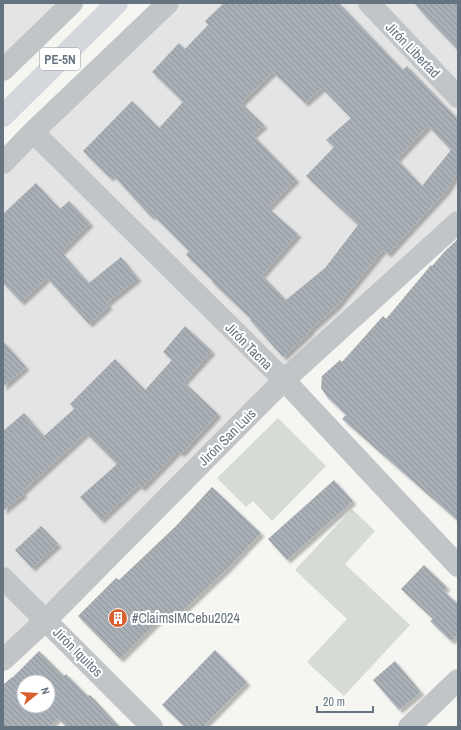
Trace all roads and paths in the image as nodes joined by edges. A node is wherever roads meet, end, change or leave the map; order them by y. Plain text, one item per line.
1 (72, 3) edge
2 (117, 3) edge
3 (168, 3) edge
4 (369, 3) edge
5 (3, 70) edge
6 (458, 97) edge
7 (3, 116) edge
8 (33, 132) junction
9 (3, 163) edge
10 (458, 222) edge
11 (284, 380) junction
12 (458, 566) edge
13 (3, 578) edge
14 (46, 620) junction
15 (3, 660) edge
16 (458, 680) edge
17 (152, 727) edge
18 (409, 727) edge

1 - 5 street
2 - 7 highway, PE-5N
3 - 8 street
4 - 6 street, Jirón Libertad
8 - 9 street
8 - 11 street, Jirón Tacna
10 - 11 street, Jirón San Luis
11 - 12 street, Jirón Tacna
11 - 14 street, Jirón San Luis
13 - 14 street, Jirón Iquitos
14 - 15 street, Jirón San Luis
14 - 17 street, Jirón Iquitos
16 - 18 street

